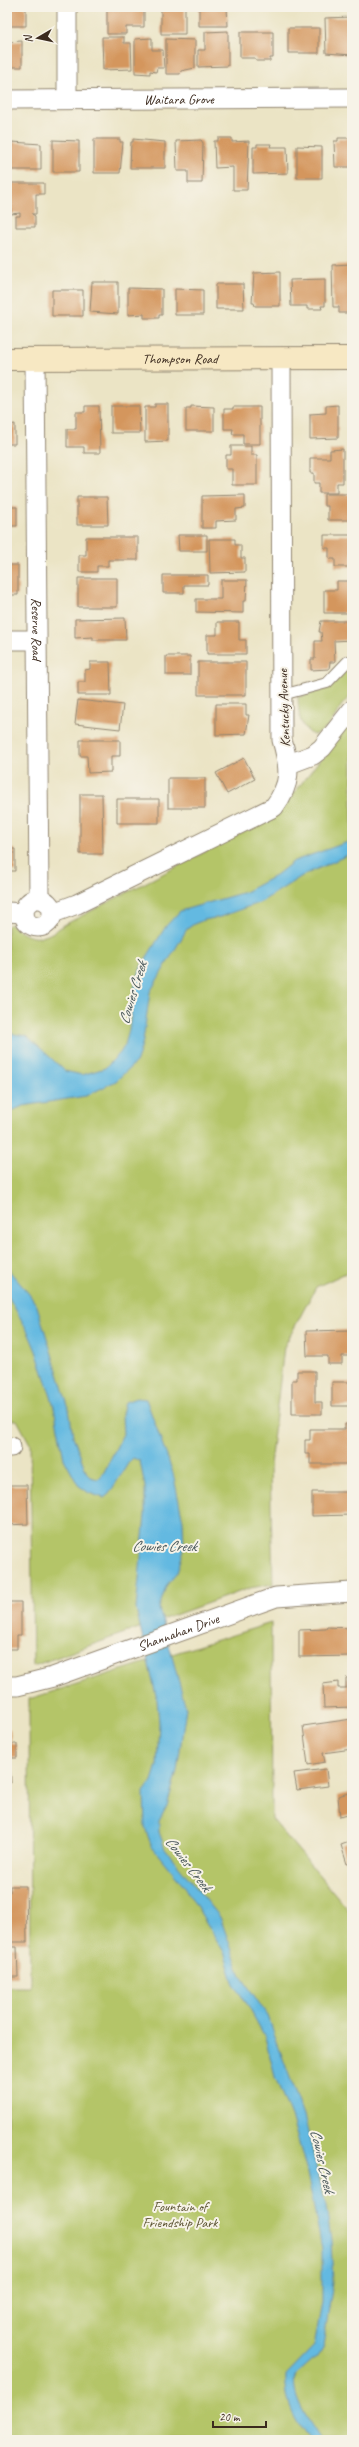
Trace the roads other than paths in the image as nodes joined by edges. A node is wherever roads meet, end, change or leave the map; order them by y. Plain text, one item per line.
1 (67, 7) edge
2 (67, 98) junction
3 (352, 98) edge
4 (7, 100) edge
5 (281, 358) junction
6 (352, 358) edge
7 (7, 359) edge
8 (36, 359) junction
9 (7, 640) edge
10 (36, 640) junction
11 (352, 660) edge
12 (282, 696) junction
13 (352, 710) edge
14 (289, 764) junction
15 (39, 898) junction
16 (16, 912) edge
17 (53, 913) junction
18 (352, 1592) edge
19 (7, 1686) edge

1 - 2 street
2 - 3 street, Waitara Grove
2 - 4 street, Waitara Grove
5 - 6 main road, Thompson Road
5 - 8 main road, Thompson Road
5 - 12 street, Kentucky Avenue
7 - 8 main road, Thompson Road
8 - 10 street, Reserve Road
9 - 10 street
10 - 15 street, Reserve Road
11 - 12 lane
12 - 14 street, Kentucky Avenue
13 - 14 street
14 - 17 street, Kentucky Avenue
15 - 16 street
15 - 17 street
16 - 17 street
18 - 19 street, Shannahan Drive

